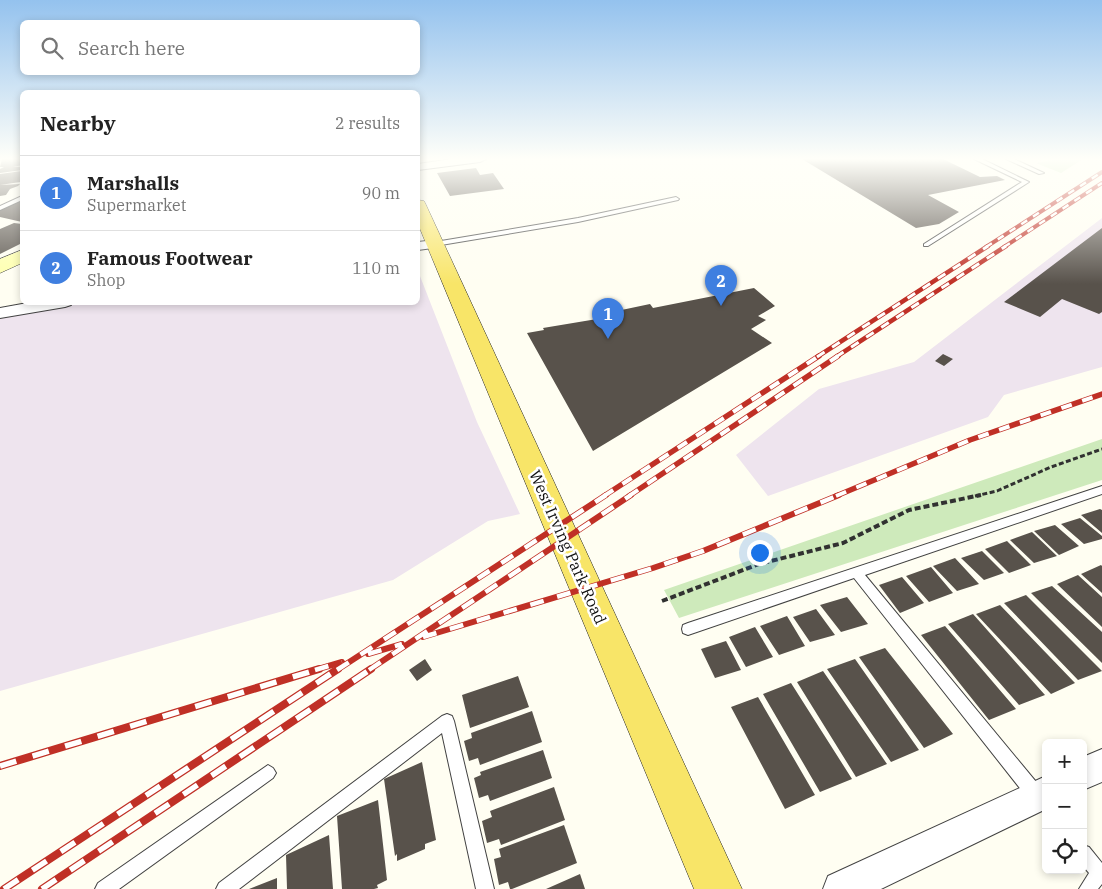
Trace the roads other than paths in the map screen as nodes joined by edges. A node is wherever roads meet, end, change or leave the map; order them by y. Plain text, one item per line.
1 (17, 200) edge
2 (665, 200) edge
3 (997, 200) edge
4 (0, 208) edge
5 (420, 215) edge
6 (426, 245) edge
7 (926, 245) dead end
8 (20, 257) edge
9 (0, 267) edge
10 (47, 305) edge
11 (0, 313) edge
12 (1102, 490) edge
13 (856, 572) junction
14 (688, 629) dead end
15 (1102, 765) edge
16 (1087, 772) edge
17 (268, 773) dead end
18 (1042, 797) edge
19 (1042, 798) edge
20 (1087, 858) edge
21 (1100, 874) edge
22 (104, 889) edge
23 (225, 889) edge
24 (485, 889) edge
25 (718, 889) edge
26 (840, 889) edge
27 (1088, 889) edge

1 - 4 lane
2 - 6 lane
3 - 7 lane
5 - 6 main road, West Irving Park Road
6 - 25 main road, West Irving Park Road
8 - 9 main road
10 - 11 street
12 - 13 lane
13 - 14 lane
13 - 18 lane
15 - 16 street
17 - 22 lane
19 - 26 street
20 - 21 lane
21 - 27 lane
23 - 24 lane

